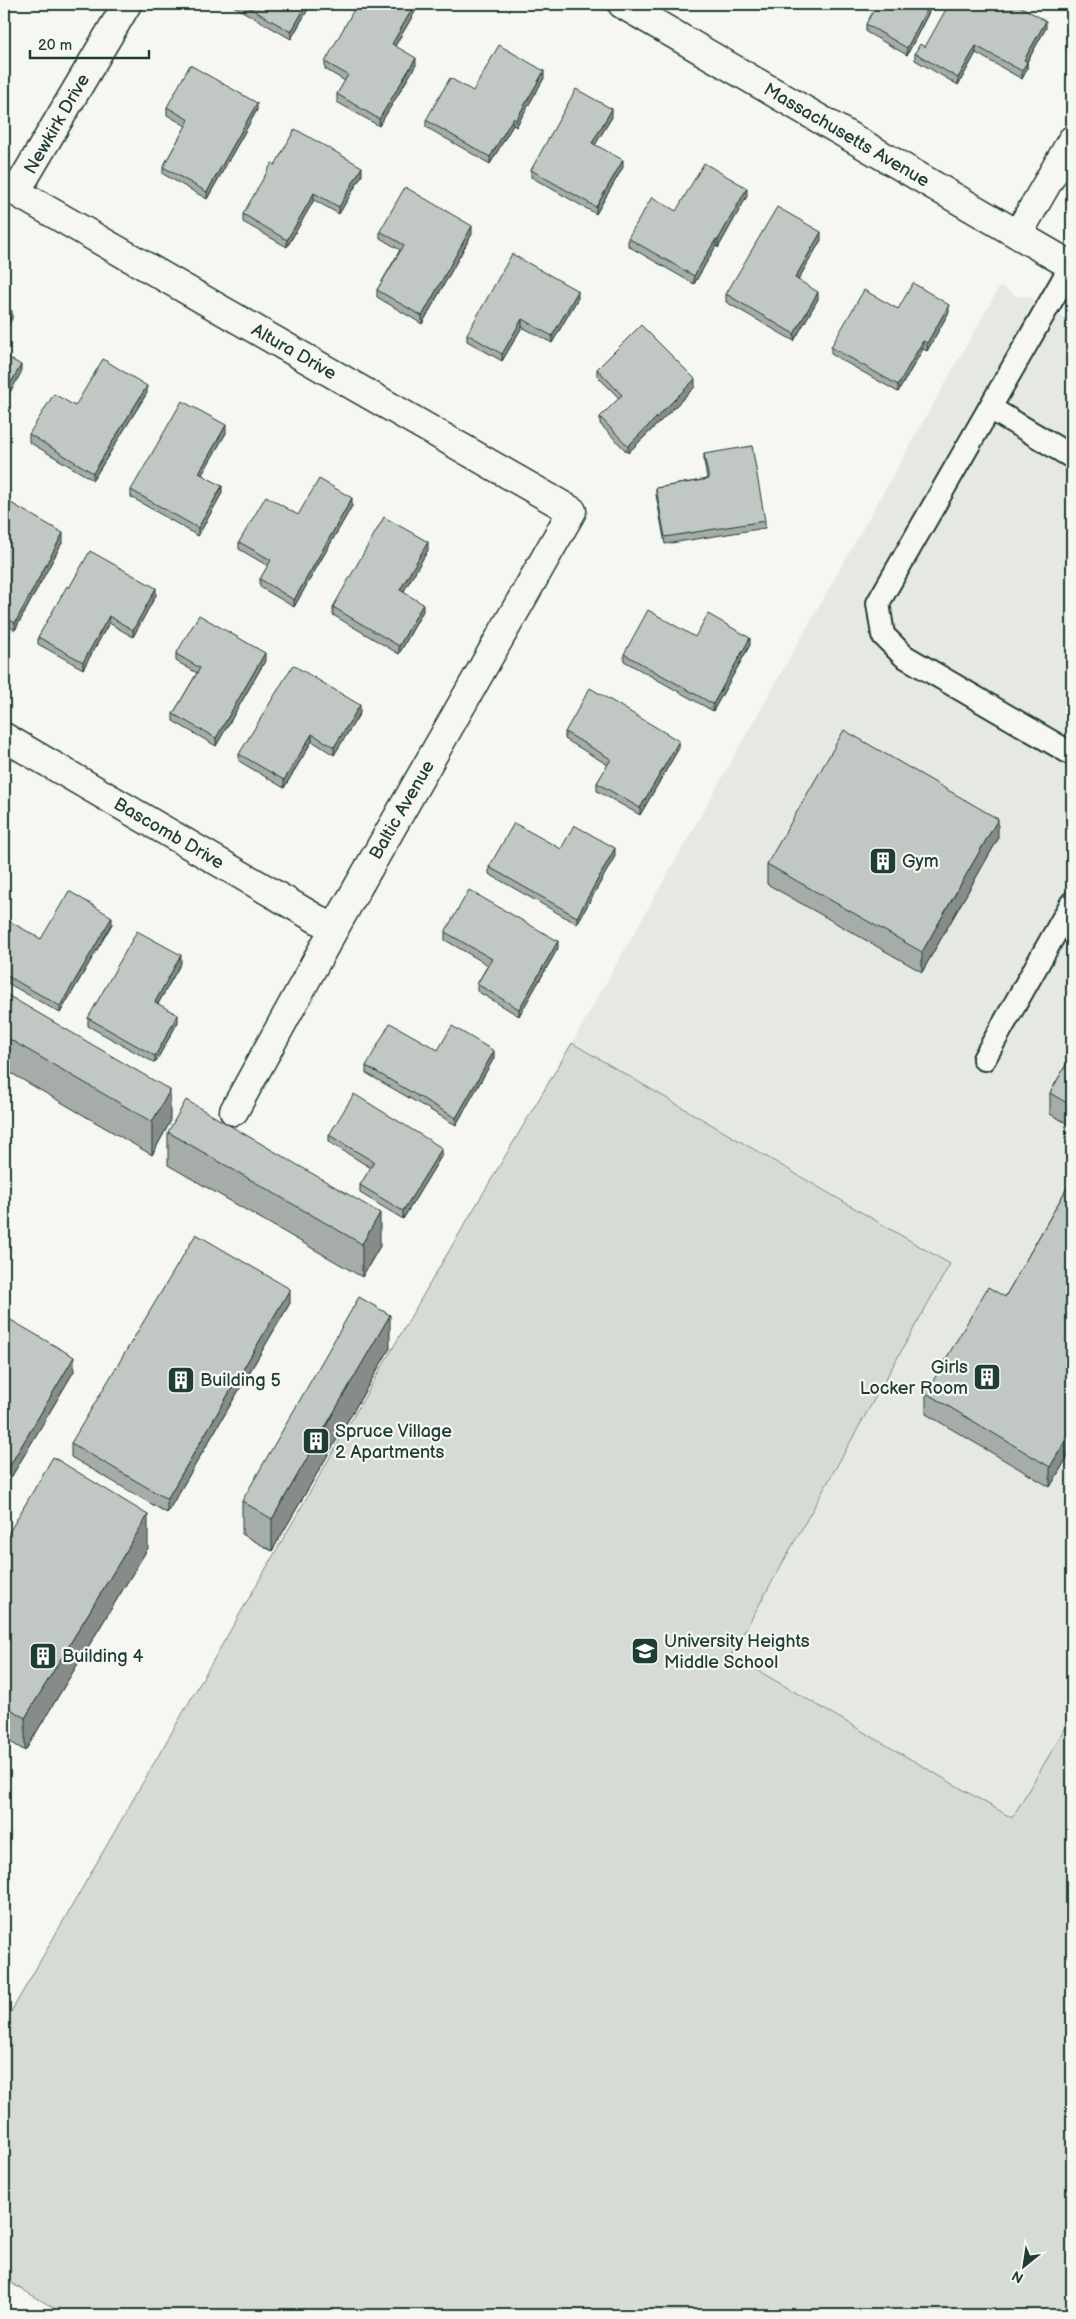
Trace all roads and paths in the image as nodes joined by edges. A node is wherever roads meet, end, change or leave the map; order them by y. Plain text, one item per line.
1 (127, 4) edge
2 (622, 4) edge
3 (1072, 140) edge
4 (16, 192) joint
5 (1018, 234) junction
6 (1072, 266) edge
7 (990, 408) junction
8 (1072, 457) edge
9 (572, 511) joint
10 (4, 738) edge
11 (1072, 754) edge
12 (1072, 903) edge
13 (334, 929) junction
14 (984, 1059) dead end
15 (234, 1111) dead end

1 - 4 street, Newkirk Drive
2 - 5 street, Massachusetts Avenue
3 - 5 street
4 - 9 street, Altura Drive
5 - 6 street, Massachusetts Avenue
6 - 7 lane
7 - 8 lane
7 - 11 lane
9 - 13 street, Baltic Avenue
10 - 13 street, Bascomb Drive
12 - 14 lane
13 - 15 street, Baltic Avenue

